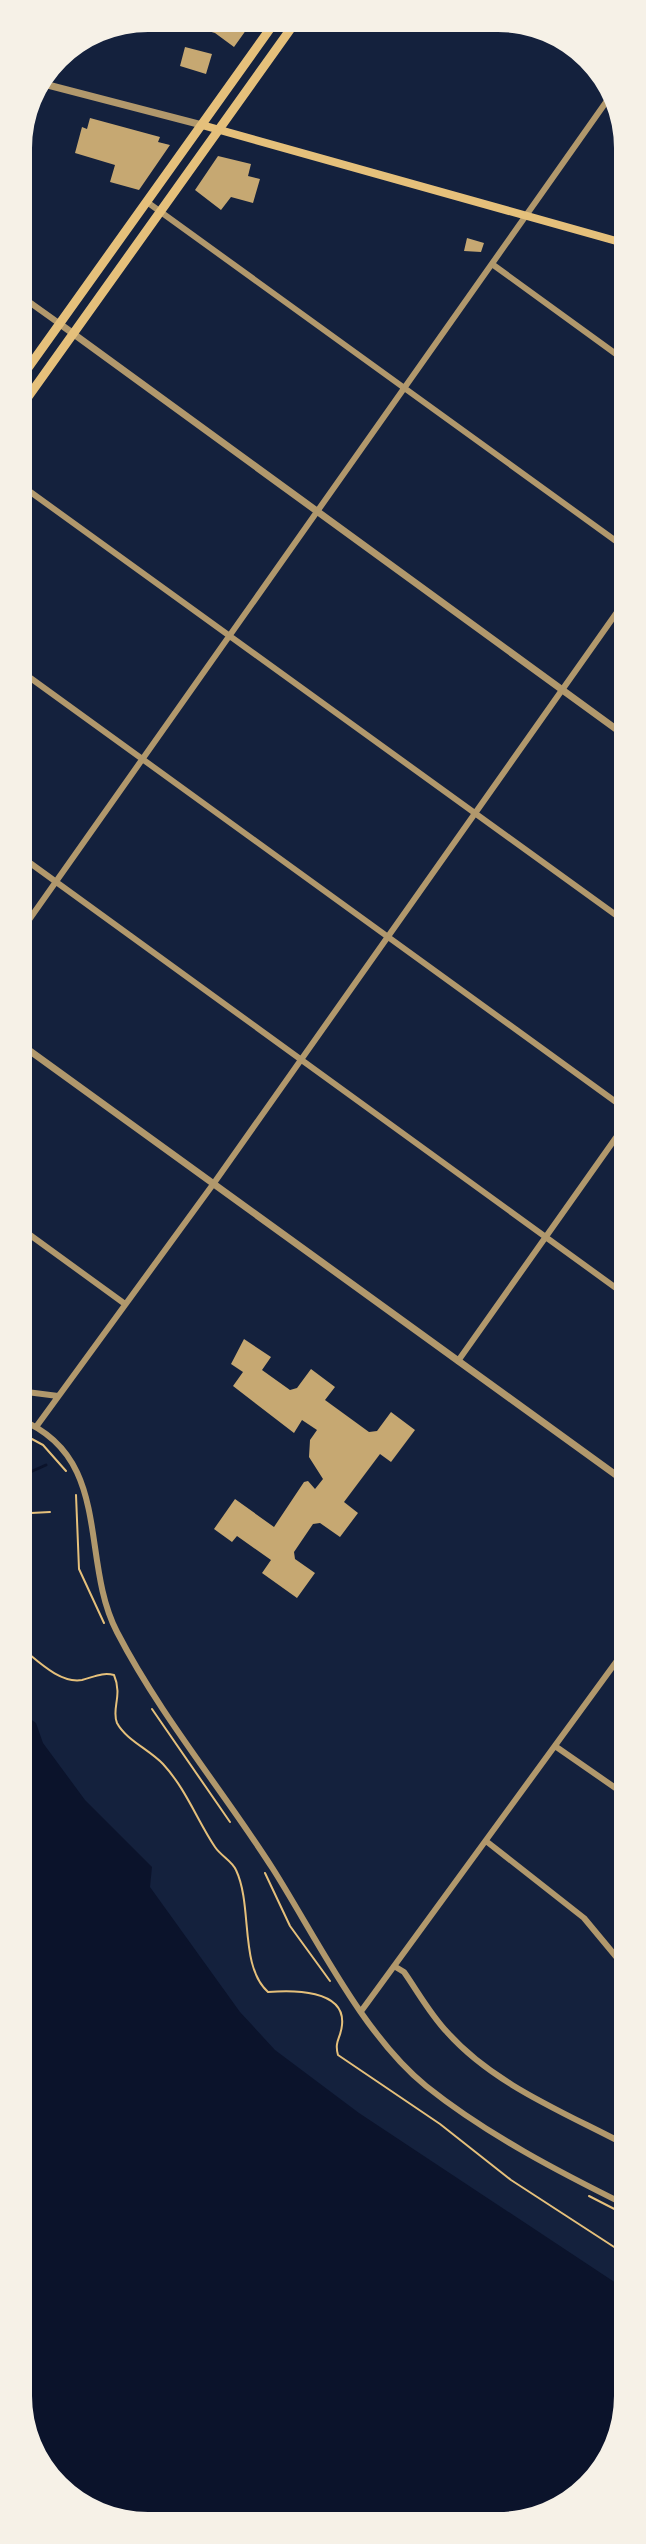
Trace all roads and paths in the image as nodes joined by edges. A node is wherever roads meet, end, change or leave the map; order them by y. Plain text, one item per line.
1 (268, 32) edge
2 (289, 32) edge
3 (51, 86) edge
4 (605, 104) edge
5 (202, 125) junction
6 (220, 129) junction
7 (147, 202) junction
8 (161, 211) junction
9 (526, 217) junction
10 (614, 241) edge
11 (492, 264) junction
12 (32, 304) edge
13 (60, 324) junction
14 (73, 335) junction
15 (614, 353) edge
16 (32, 363) edge
17 (405, 388) junction
18 (32, 392) edge
19 (32, 493) edge
20 (317, 511) junction
21 (614, 540) edge
22 (614, 616) edge
23 (230, 634) junction
24 (32, 679) edge
25 (562, 690) junction
26 (614, 728) edge
27 (143, 758) junction
28 (474, 813) junction
29 (32, 865) edge
30 (55, 882) junction
31 (614, 914) edge
32 (32, 915) edge
33 (387, 937) junction
34 (32, 1052) edge
35 (302, 1059) junction
36 (614, 1101) edge
37 (614, 1140) edge
38 (214, 1183) junction
39 (32, 1236) edge
40 (546, 1237) junction
41 (614, 1287) edge
42 (125, 1304) junction
43 (458, 1361) junction
44 (32, 1393) edge
45 (58, 1396) junction
46 (32, 1425) edge
47 (36, 1427) junction
48 (32, 1439) edge
49 (614, 1474) edge
50 (68, 1475) dead end
51 (73, 1485) dead end
52 (50, 1512) dead end
53 (32, 1513) edge
54 (96, 1605) dead end
55 (32, 1656) edge
56 (614, 1665) edge
57 (555, 1746) junction
58 (614, 1787) edge
59 (486, 1841) junction
60 (614, 1954) edge
61 (394, 1966) junction
62 (362, 2010) junction
63 (614, 2138) edge
64 (614, 2198) edge
65 (614, 2247) edge

1 - 5 main road
2 - 6 main road
3 - 5 street
4 - 9 street
5 - 6 main road
5 - 7 main road
6 - 8 main road
6 - 9 main road
7 - 8 street
7 - 13 main road
8 - 14 main road
8 - 17 street
9 - 10 main road
9 - 11 street
11 - 15 street
11 - 17 street
12 - 13 street
13 - 14 street
13 - 16 main road
14 - 18 main road
14 - 20 street
17 - 20 street
17 - 21 street
19 - 23 street
20 - 23 street
20 - 25 street
22 - 25 street
23 - 27 street
23 - 28 street
24 - 27 street
25 - 26 street
25 - 28 street
27 - 30 street
27 - 33 street
28 - 31 street
28 - 33 street
29 - 30 street
30 - 32 street
30 - 35 street
33 - 35 street
33 - 36 street
34 - 38 street
35 - 38 street
35 - 40 street
37 - 40 street
38 - 42 street
38 - 43 street
39 - 42 street
40 - 41 street
40 - 43 street
42 - 45 street
43 - 49 street
44 - 45 street
45 - 47 street
46 - 47 street
47 - 62 street
48 - 50 path
51 - 54 path
52 - 53 path
55 - 65 path
56 - 57 street
57 - 58 street
57 - 59 street
59 - 60 street
59 - 61 street
61 - 62 street
61 - 63 street
62 - 64 street

